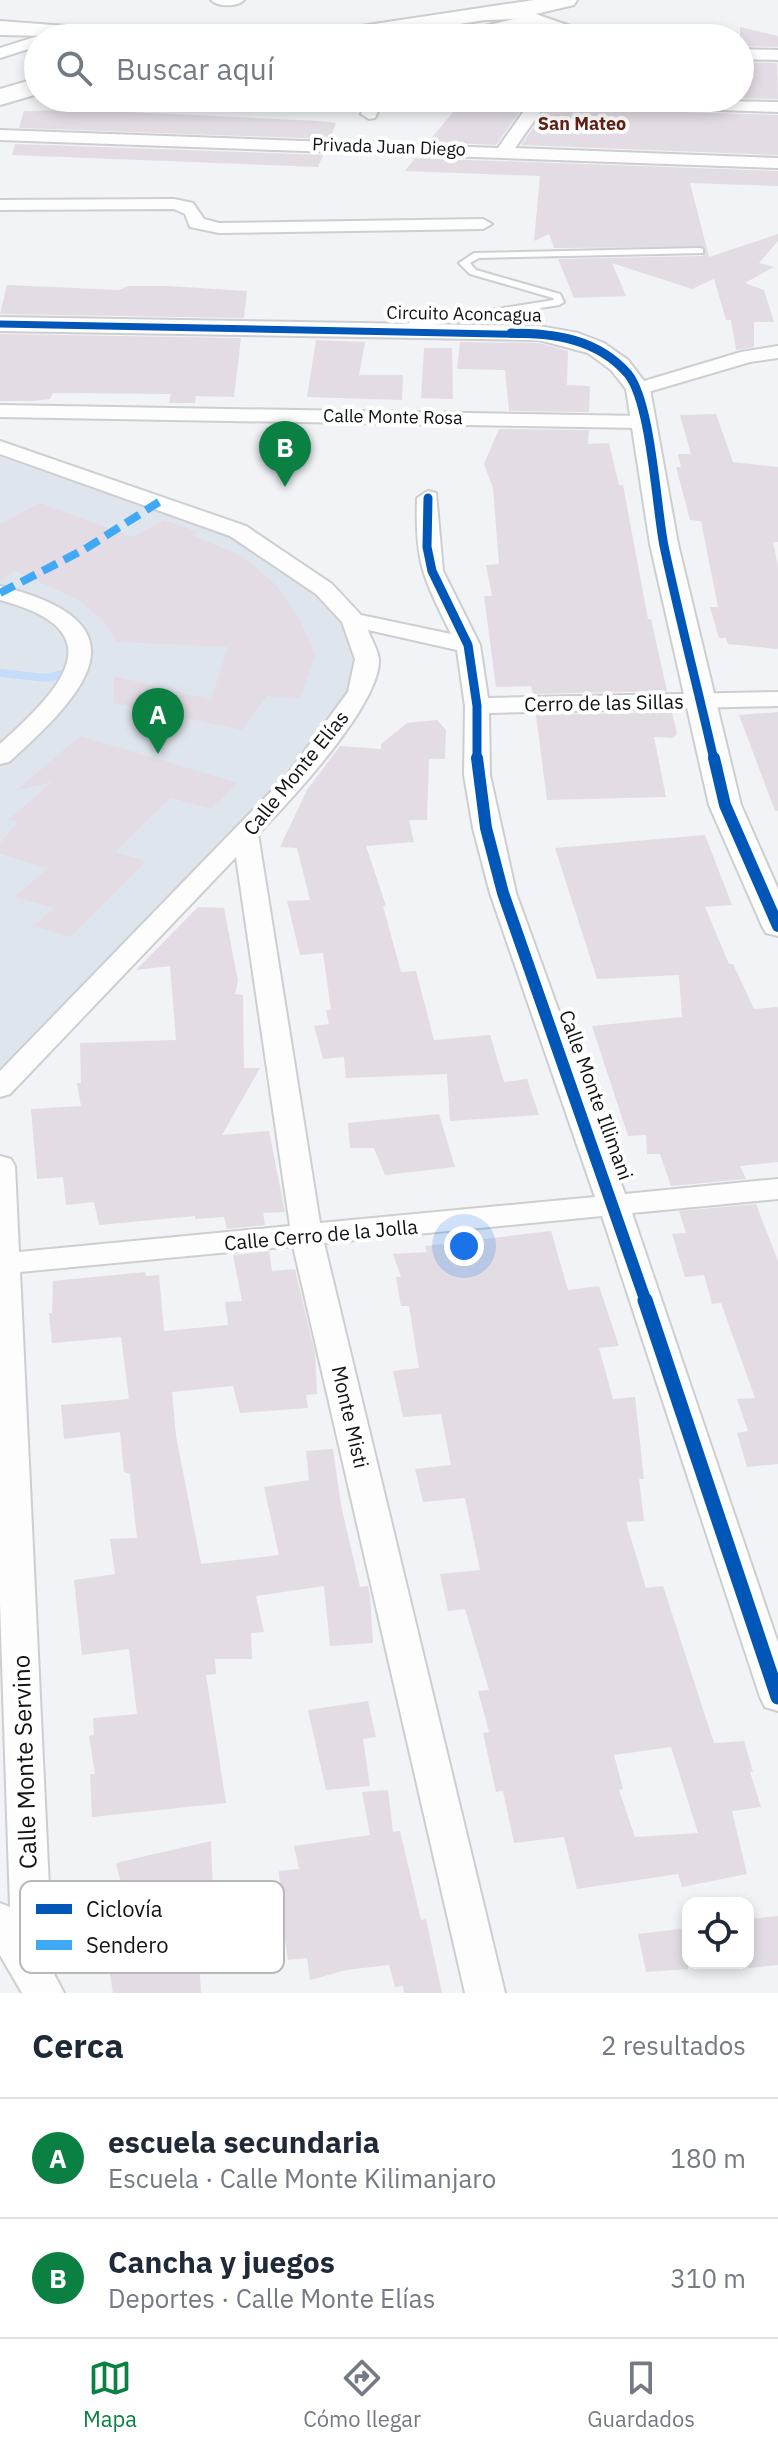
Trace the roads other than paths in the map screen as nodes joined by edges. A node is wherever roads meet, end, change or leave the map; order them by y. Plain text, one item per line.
1 (565, 0) edge
2 (510, 10) edge
3 (419, 24) edge
4 (476, 24) edge
5 (550, 24) edge
6 (0, 28) edge
7 (24, 31) edge
8 (24, 45) edge
9 (0, 53) edge
10 (754, 54) edge
11 (778, 55) edge
12 (24, 90) edge
13 (0, 97) edge
14 (754, 106) edge
15 (778, 107) edge
16 (531, 112) edge
17 (0, 135) edge
18 (504, 152) junction
19 (778, 163) edge
20 (0, 205) edge
21 (483, 224) dead end
22 (700, 251) dead end
23 (0, 324) edge
24 (384, 330) junction
25 (778, 352) edge
26 (638, 389) junction
27 (0, 411) edge
28 (641, 422) junction
29 (0, 447) edge
30 (428, 498) dead end
31 (0, 593) edge
32 (353, 620) junction
33 (468, 645) junction
34 (778, 699) edge
35 (702, 701) junction
36 (477, 706) junction
37 (0, 757) edge
38 (246, 835) junction
39 (778, 926) edge
40 (0, 1088) edge
41 (0, 1166) edge
42 (778, 1189) edge
43 (614, 1206) junction
44 (307, 1237) junction
45 (7, 1263) junction
46 (778, 1697) edge
47 (34, 1881) edge
48 (0, 1920) edge
49 (20, 1952) edge
50 (485, 1993) edge

1 - 2 main road
2 - 3 main road
2 - 4 street
2 - 5 street
6 - 7 main road
8 - 9 street
10 - 11 street
12 - 13 main road
14 - 15 street
16 - 18 street
17 - 18 street, Privada Juan Diego
18 - 19 street, Privada Juan Diego
20 - 21 street
22 - 24 lane
23 - 24 street, Circuito Aconcagua
24 - 26 street, Circuito Aconcagua
25 - 26 street
26 - 28 street
27 - 28 street, Calle Monte Rosa
28 - 35 street
29 - 32 street, Calle Monte Elías
30 - 33 street, Calle Monte Illimani
31 - 37 street
32 - 33 street
32 - 38 street, Calle Monte Elías
33 - 36 street, Calle Monte Illimani
34 - 35 street, Cerro de las Sillas
35 - 36 street, Cerro de las Sillas
35 - 39 street
36 - 43 street, Calle Monte Illimani
38 - 40 street, Calle Monte Elías
38 - 44 street, Monte Misti
41 - 45 street, Calle Monte Servino
42 - 43 street, Calle Cerro de la Jolla
43 - 44 street, Calle Cerro de la Jolla
43 - 46 street, Calle Monte Illimani
44 - 45 street, Calle Cerro de la Jolla
44 - 50 street, Monte Misti
45 - 47 street, Calle Monte Servino
48 - 49 street

